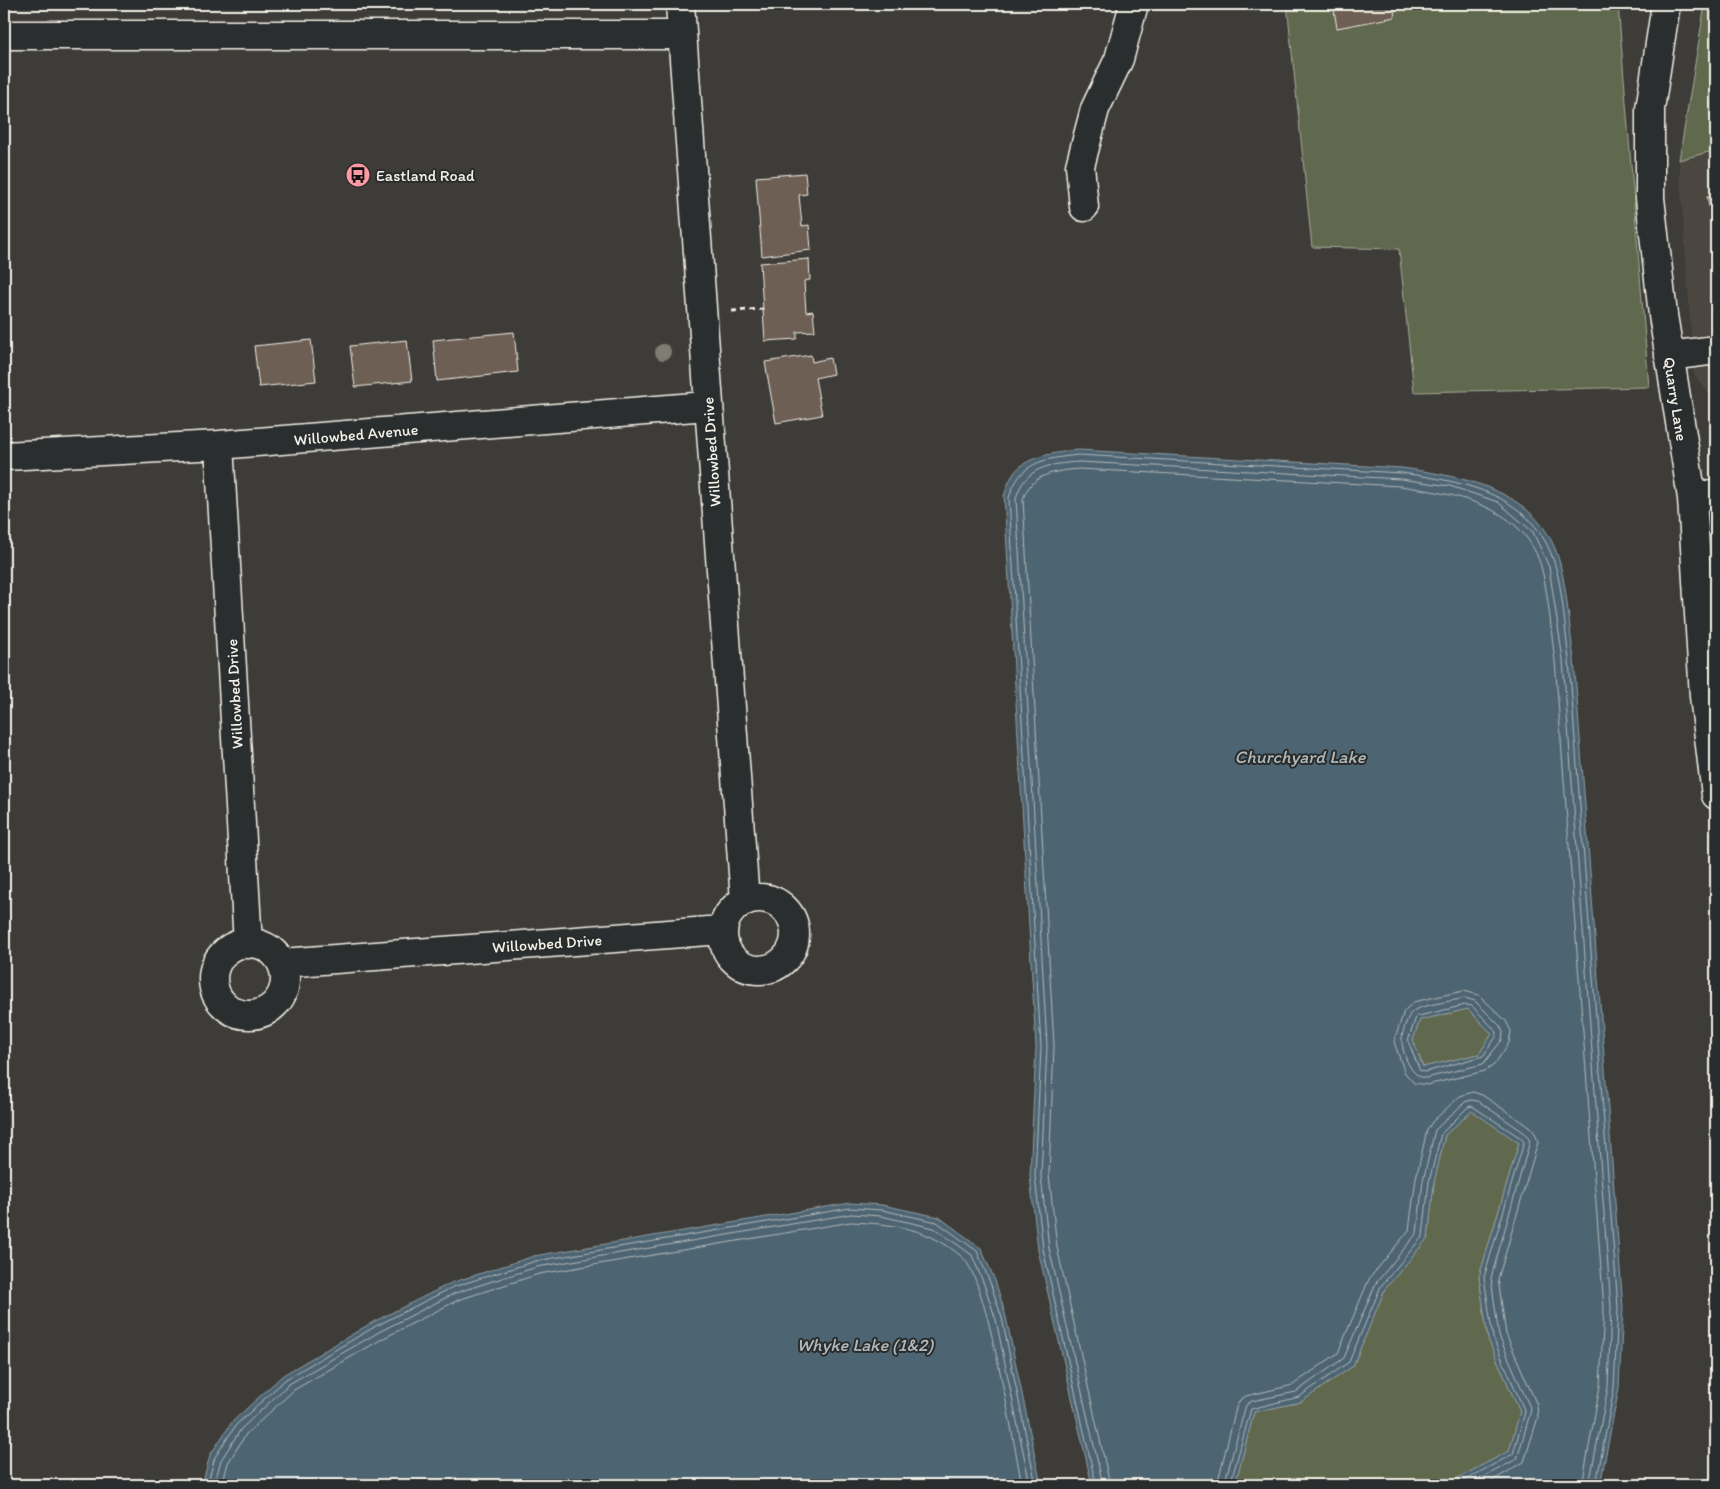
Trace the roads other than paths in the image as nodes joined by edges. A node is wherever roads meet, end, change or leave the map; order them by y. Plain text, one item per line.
1 (680, 4) edge
2 (1134, 4) edge
3 (1666, 4) edge
4 (4, 35) edge
5 (681, 35) junction
6 (1084, 208) dead end
7 (1716, 350) edge
8 (1669, 356) junction
9 (708, 406) junction
10 (219, 445) junction
11 (4, 456) edge
12 (1704, 496) edge
13 (1716, 795) edge
14 (745, 901) junction
15 (722, 930) junction
16 (248, 944) junction
17 (282, 964) junction

1 - 5 street, Willowbed Drive
2 - 6 street
3 - 8 street, Quarry Lane
4 - 5 street
5 - 9 street, Willowbed Drive
7 - 8 street
8 - 12 street, Quarry Lane
9 - 10 street, Willowbed Avenue
9 - 14 street, Willowbed Drive
10 - 11 street, Willowbed Avenue
10 - 16 street, Willowbed Drive
12 - 13 street, Quarry Lane
14 - 15 street
14 - 15 street
15 - 17 street, Willowbed Drive
16 - 17 street
16 - 17 street

